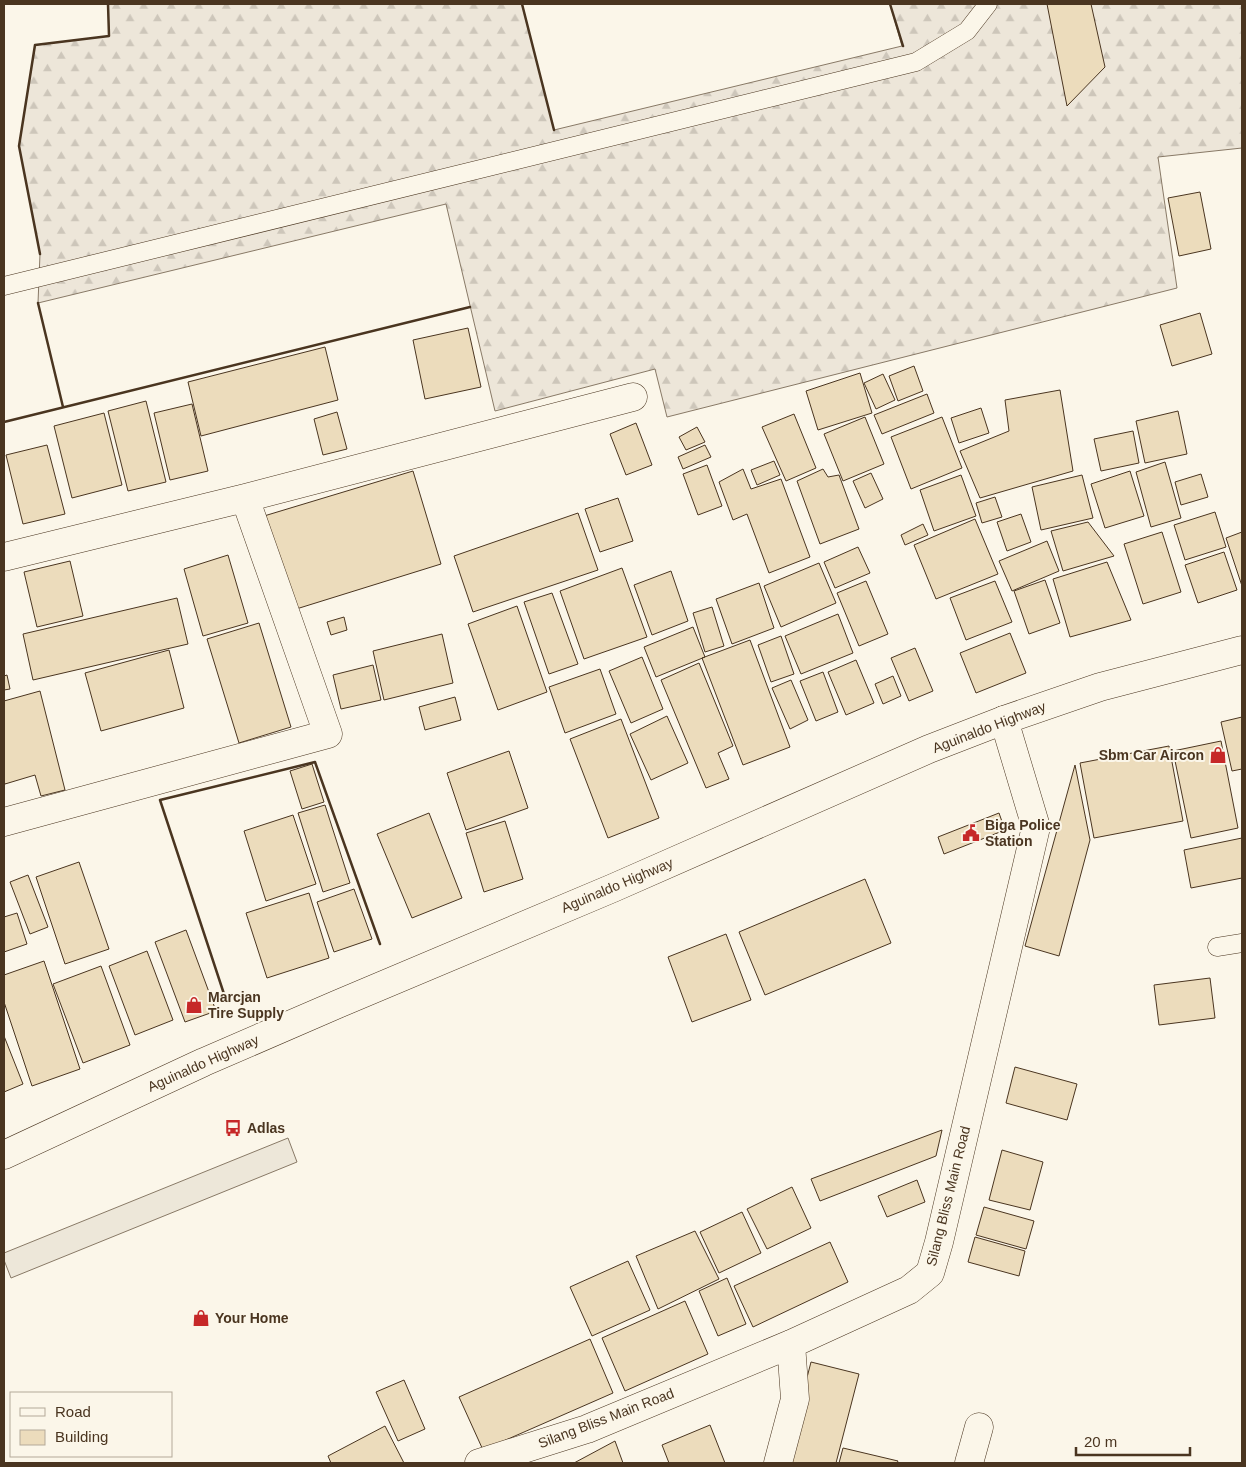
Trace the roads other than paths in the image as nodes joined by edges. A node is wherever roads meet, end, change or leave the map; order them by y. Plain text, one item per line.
1 (988, 4) edge
2 (4, 286) edge
3 (633, 397) dead end
4 (245, 498) junction
5 (4, 557) edge
6 (1242, 650) edge
7 (1004, 720) junction
8 (4, 822) edge
9 (1242, 943) edge
10 (1217, 947) dead end
11 (4, 1155) edge
12 (791, 1344) junction
13 (979, 1427) dead end
14 (523, 1456) edge
15 (479, 1463) edge
16 (778, 1463) edge
17 (969, 1463) edge

1 - 2 lane
3 - 4 street
4 - 5 street
4 - 8 street
6 - 7 street, Aguinaldo Highway
7 - 11 street, Aguinaldo Highway
7 - 12 street, Silang Bliss Main Road
9 - 10 lane
12 - 14 street, Silang Bliss Main Road
12 - 16 street
13 - 17 street
14 - 15 street, Silang Bliss Main Road

